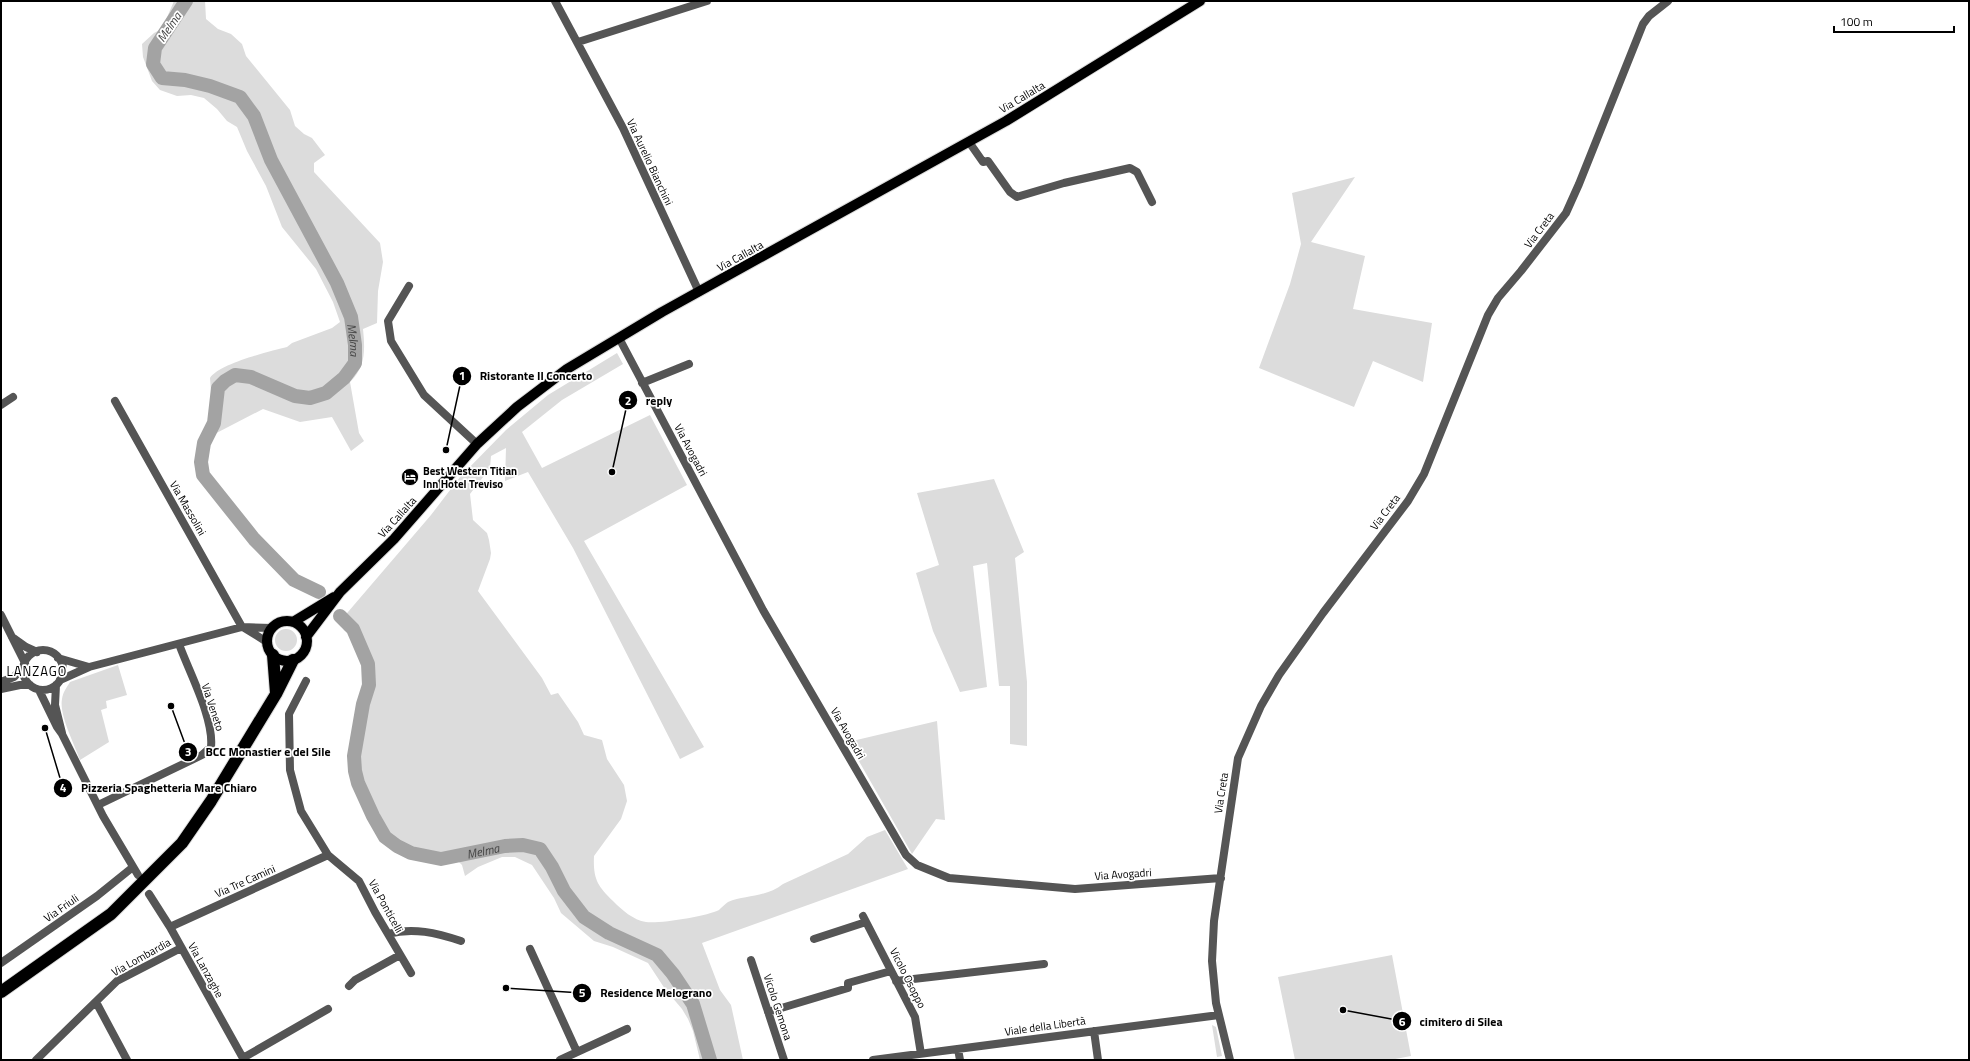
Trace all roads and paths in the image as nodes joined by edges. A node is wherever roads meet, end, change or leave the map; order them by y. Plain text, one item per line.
1 (555, 1) edge
2 (707, 1) edge
3 (1200, 1) edge
4 (1668, 1) edge
5 (578, 42) junction
6 (968, 142) junction
7 (1152, 202) dead end
8 (409, 286) dead end
9 (699, 292) junction
10 (619, 338) junction
11 (689, 364) dead end
12 (642, 383) junction
13 (13, 397) dead end
14 (115, 402) dead end
15 (1, 404) edge
16 (477, 444) junction
17 (340, 592) junction
18 (1, 615) edge
19 (293, 622) junction
20 (242, 627) junction
21 (272, 628) junction
22 (10, 636) junction
23 (306, 637) junction
24 (267, 642) junction
25 (179, 644) junction
26 (37, 652) junction
27 (273, 655) junction
28 (58, 658) junction
29 (293, 660) junction
30 (24, 664) junction
31 (89, 667) junction
32 (306, 681) dead end
33 (1, 682) edge
34 (58, 683) junction
35 (30, 685) junction
36 (1, 689) edge
37 (40, 690) junction
38 (276, 694) junction
39 (62, 734) junction
40 (98, 805) junction
41 (328, 856) junction
42 (133, 867) junction
43 (138, 875) dead end
44 (1221, 878) junction
45 (148, 894) dead end
46 (170, 927) junction
47 (388, 934) junction
48 (814, 939) dead end
49 (461, 941) dead end
50 (181, 948) junction
51 (530, 949) dead end
52 (400, 954) junction
53 (751, 960) dead end
54 (1, 963) edge
55 (1044, 964) dead end
56 (891, 970) junction
57 (411, 973) dead end
58 (896, 980) junction
59 (349, 986) dead end
60 (1, 992) edge
61 (96, 1002) junction
62 (328, 1009) dead end
63 (768, 1012) junction
64 (1219, 1015) junction
65 (627, 1029) dead end
66 (1094, 1031) junction
67 (958, 1049) junction
68 (577, 1052) junction
69 (920, 1054) junction
70 (244, 1059) edge
71 (36, 1060) edge
72 (127, 1060) edge
73 (560, 1060) edge
74 (784, 1060) edge
75 (874, 1060) edge
76 (960, 1060) edge
77 (1098, 1060) edge
78 (1230, 1060) edge

1 - 5 street, Via Aurelio Bianchini
2 - 5 street
3 - 6 main road, Via Callalta
4 - 44 street, Via Creta
5 - 9 street, Via Aurelio Bianchini
6 - 7 street
6 - 9 main road, Via Callalta
8 - 16 street
9 - 10 main road, Via Callalta
10 - 12 street, Via Avogadri
10 - 16 main road, Via Callalta
11 - 12 street
12 - 44 street, Via Avogadri
13 - 15 street
14 - 20 street, Via Massolini
16 - 17 main road, Via Callalta
17 - 19 main road, Via Callalta
17 - 23 main road, Via Callalta
18 - 22 street
19 - 21 main road
19 - 23 main road
20 - 21 street
20 - 24 street
20 - 25 street
21 - 24 main road
22 - 26 street
22 - 30 street
23 - 29 main road
24 - 27 main road
25 - 31 street
25 - 40 street, Via Veneto
26 - 28 street
26 - 30 street
27 - 29 main road
27 - 38 highway
28 - 31 street
28 - 34 street
29 - 38 highway
30 - 33 street
30 - 35 street
31 - 34 street
32 - 41 street, Via Ponticelli
34 - 37 street
34 - 39 street
35 - 36 street
35 - 37 street
37 - 39 street
38 - 60 highway
39 - 40 street
40 - 42 street
41 - 46 street, Via Tre Camini
41 - 47 street, Via Ponticelli
42 - 43 street
42 - 54 street, Via Friuli
44 - 64 street, Via Creta
45 - 46 street, Via Lanzaghe
46 - 50 street, Via Lanzaghe
47 - 49 street
47 - 52 street, Via Ponticelli
48 - 56 street, Vicolo Osoppo
50 - 61 street, Via Lombardia
50 - 70 street, Via Lanzaghe
51 - 68 street
52 - 57 street, Via Ponticelli
52 - 59 street
53 - 63 street, Vicolo Gemona
55 - 58 street
56 - 58 street, Vicolo Osoppo
56 - 63 street
58 - 69 street, Vicolo Osoppo
61 - 71 street, Via Lombardia
61 - 72 street
62 - 70 street, Via Lanzaghe
63 - 74 street, Vicolo Gemona
64 - 66 street, Viale della Libertà
64 - 78 street, Via Creta
65 - 68 street
66 - 67 street, Viale della Libertà
66 - 77 street
67 - 69 street, Viale della Libertà
67 - 76 street
68 - 73 street
69 - 75 street, Viale della Libertà

